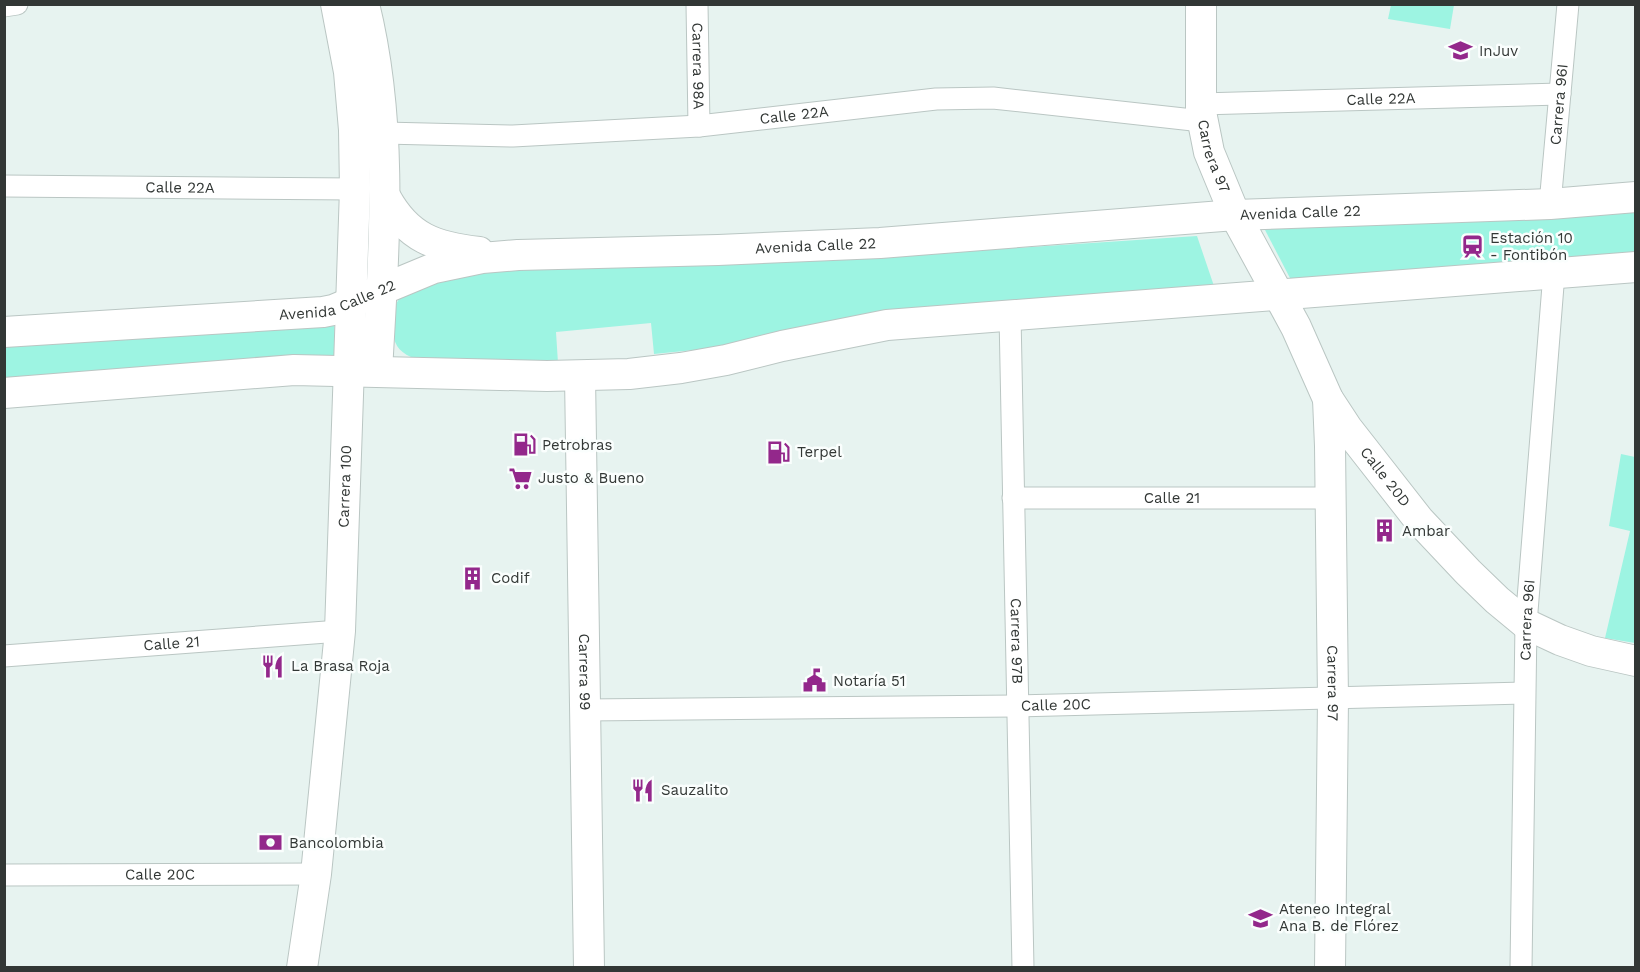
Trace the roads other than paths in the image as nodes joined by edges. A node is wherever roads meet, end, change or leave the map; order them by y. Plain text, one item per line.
1 (17, 4) edge
2 (336, 4) edge
3 (364, 4) edge
4 (697, 4) edge
5 (1202, 4) edge
6 (1568, 4) edge
7 (4, 6) edge
8 (1560, 94) junction
9 (1202, 112) junction
10 (699, 126) junction
11 (384, 133) junction
12 (4, 186) edge
13 (355, 189) junction
14 (1635, 197) edge
15 (386, 198) junction
16 (1551, 204) junction
17 (1235, 215) junction
18 (518, 255) junction
19 (1635, 267) edge
20 (1554, 273) junction
21 (381, 289) junction
22 (1278, 295) junction
23 (351, 302) junction
24 (1010, 315) junction
25 (4, 332) edge
26 (363, 371) junction
27 (580, 376) junction
28 (4, 393) edge
29 (1328, 399) junction
30 (1013, 498) junction
31 (1331, 498) junction
32 (1526, 624) junction
33 (340, 631) junction
34 (4, 656) edge
35 (1635, 661) edge
36 (1524, 693) junction
37 (1333, 699) junction
38 (1016, 706) junction
39 (586, 710) junction
40 (316, 874) junction
41 (4, 875) edge
42 (302, 968) edge
43 (589, 968) edge
44 (1023, 968) edge
45 (1330, 968) edge
46 (1521, 968) edge

1 - 7 street
2 - 13 main road, Carrera 100
3 - 11 main road, Carrera 100
4 - 10 street, Carrera 98A
5 - 9 main road, Carrera 97
6 - 8 street, Carrera 96I
8 - 9 street, Calle 22A
8 - 16 street, Carrera 96I
9 - 10 street, Calle 22A
9 - 17 main road, Carrera 97
10 - 11 street, Calle 22A
11 - 15 main road, Carrera 100
12 - 13 street, Calle 22A
13 - 23 main road, Carrera 100
14 - 16 main road, Avenida Calle 22
15 - 18 main road
15 - 21 main road, Carrera 100
16 - 17 main road, Avenida Calle 22
17 - 18 main road, Avenida Calle 22
17 - 22 main road, Carrera 97
18 - 21 main road, Avenida Calle 22
19 - 20 main road
20 - 22 main road
20 - 32 street, Carrera 96I
21 - 23 main road, Avenida Calle 22
21 - 26 main road, Carrera 100
22 - 24 main road
22 - 29 main road, Calle 20D
23 - 25 main road, Avenida Calle 22
23 - 26 main road, Carrera 100
24 - 27 main road
24 - 30 street, Carrera 97B
26 - 27 main road
26 - 28 main road
26 - 33 main road, Carrera 100
27 - 39 main road, Carrera 99
29 - 31 main road, Carrera 97
29 - 32 main road, Calle 20D
30 - 31 street, Calle 21
30 - 38 street, Carrera 97B
31 - 37 main road, Carrera 97
32 - 35 main road, Calle 20D
32 - 36 street, Carrera 96I
33 - 34 street, Calle 21
33 - 40 main road, Carrera 100
36 - 37 street, Calle 20C
36 - 46 street, Carrera 96I
37 - 38 street, Calle 20C
37 - 45 main road, Carrera 97
38 - 39 street, Calle 20C
38 - 44 street, Carrera 97B
39 - 43 main road, Carrera 99
40 - 41 street, Calle 20C
40 - 42 main road, Carrera 100

